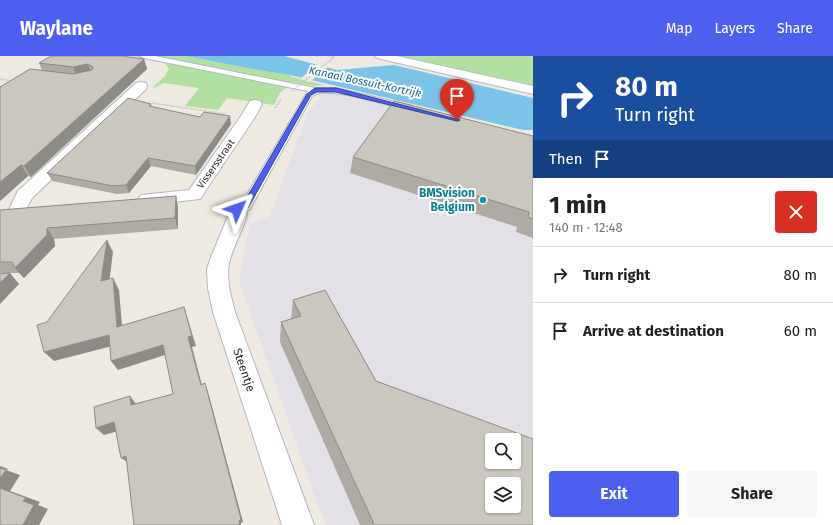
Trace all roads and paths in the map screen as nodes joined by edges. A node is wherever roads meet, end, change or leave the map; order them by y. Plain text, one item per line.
1 (144, 56) edge
2 (316, 56) edge
3 (320, 56) edge
4 (330, 56) edge
5 (381, 56) edge
6 (141, 86) dead end
7 (315, 90) junction
8 (533, 90) edge
9 (292, 91) dead end
10 (255, 104) dead end
11 (419, 110) edge
12 (133, 200) edge
13 (0, 210) edge
14 (238, 212) joint
15 (298, 525) edge

1 - 7 lane
2 - 3 path
4 - 9 path, bridge
5 - 8 street
6 - 13 street
7 - 11 lane
7 - 14 lane
10 - 12 street, Vissersstraat
14 - 15 street, Steentje

